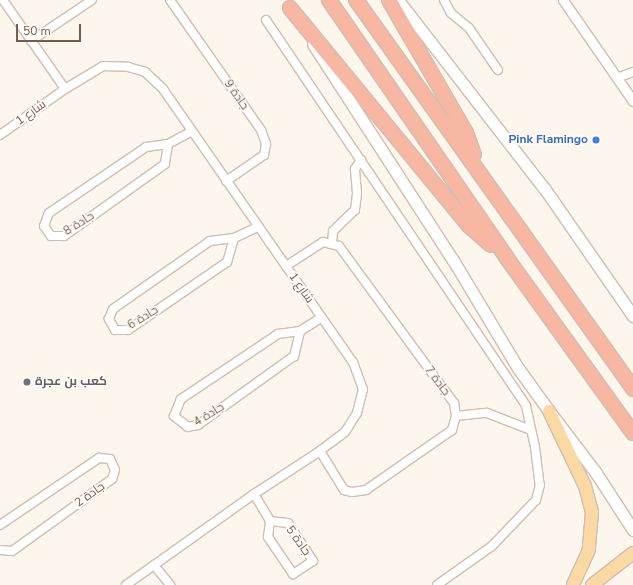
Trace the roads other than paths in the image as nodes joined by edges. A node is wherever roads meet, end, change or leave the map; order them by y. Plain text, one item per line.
1 (3, 0) edge
2 (92, 0) edge
3 (170, 0) edge
4 (329, 0) edge
5 (356, 0) edge
6 (388, 0) edge
7 (398, 0) edge
8 (444, 0) edge
9 (563, 0) edge
10 (288, 4) edge
11 (266, 20) dead end
12 (31, 41) junction
13 (498, 70) dead end
14 (633, 72) edge
15 (617, 78) junction
16 (65, 89) junction
17 (633, 101) edge
18 (0, 124) edge
19 (192, 131) junction
20 (3, 133) edge
21 (168, 144) junction
22 (361, 160) junction
23 (481, 173) junction
24 (226, 181) junction
25 (258, 227) junction
26 (234, 238) junction
27 (332, 243) junction
28 (506, 257) junction
29 (286, 266) junction
30 (633, 316) edge
31 (321, 318) junction
32 (300, 331) junction
33 (633, 388) edge
34 (549, 411) junction
35 (456, 416) junction
36 (531, 430) junction
37 (633, 433) edge
38 (320, 451) junction
39 (254, 494) junction
40 (270, 521) junction
41 (0, 525) edge
42 (633, 530) edge
43 (0, 550) edge
44 (633, 553) edge
45 (154, 565) junction
46 (126, 585) edge
47 (170, 585) edge
48 (437, 585) edge
49 (573, 585) edge
50 (592, 585) edge

1 - 12 street
2 - 12 street
3 - 24 street, جادة 9
4 - 28 highway
5 - 23 highway
6 - 23 highway
7 - 30 main road
8 - 13 street
9 - 15 street
10 - 28 highway
10 - 34 main road
11 - 22 street
12 - 16 street
14 - 15 street
15 - 17 street
16 - 19 street, شارع 1
16 - 20 street, شارع 1
18 - 20 street
19 - 21 street, جادة 8
19 - 24 street, شارع 1
21 - 21 street, جادة 8
22 - 27 street
22 - 36 street
23 - 33 highway
24 - 25 street, شارع 1
25 - 26 street, جادة 6
25 - 29 street, شارع 1
26 - 26 street, جادة 6
27 - 29 street
27 - 35 street, جادة 7
28 - 37 highway
29 - 31 street, شارع 1
31 - 32 street, جادة 4
31 - 38 street, شارع 1
32 - 32 street, جادة 4
34 - 42 main road
34 - 49 main road
35 - 36 street
35 - 38 street
36 - 48 street
38 - 39 street, شارع 1
39 - 40 street, جادة 5
39 - 45 street, شارع 1
40 - 40 street, جادة 5
41 - 43 street, جادة 2
44 - 50 main road
45 - 46 street, شارع 1
45 - 47 street

